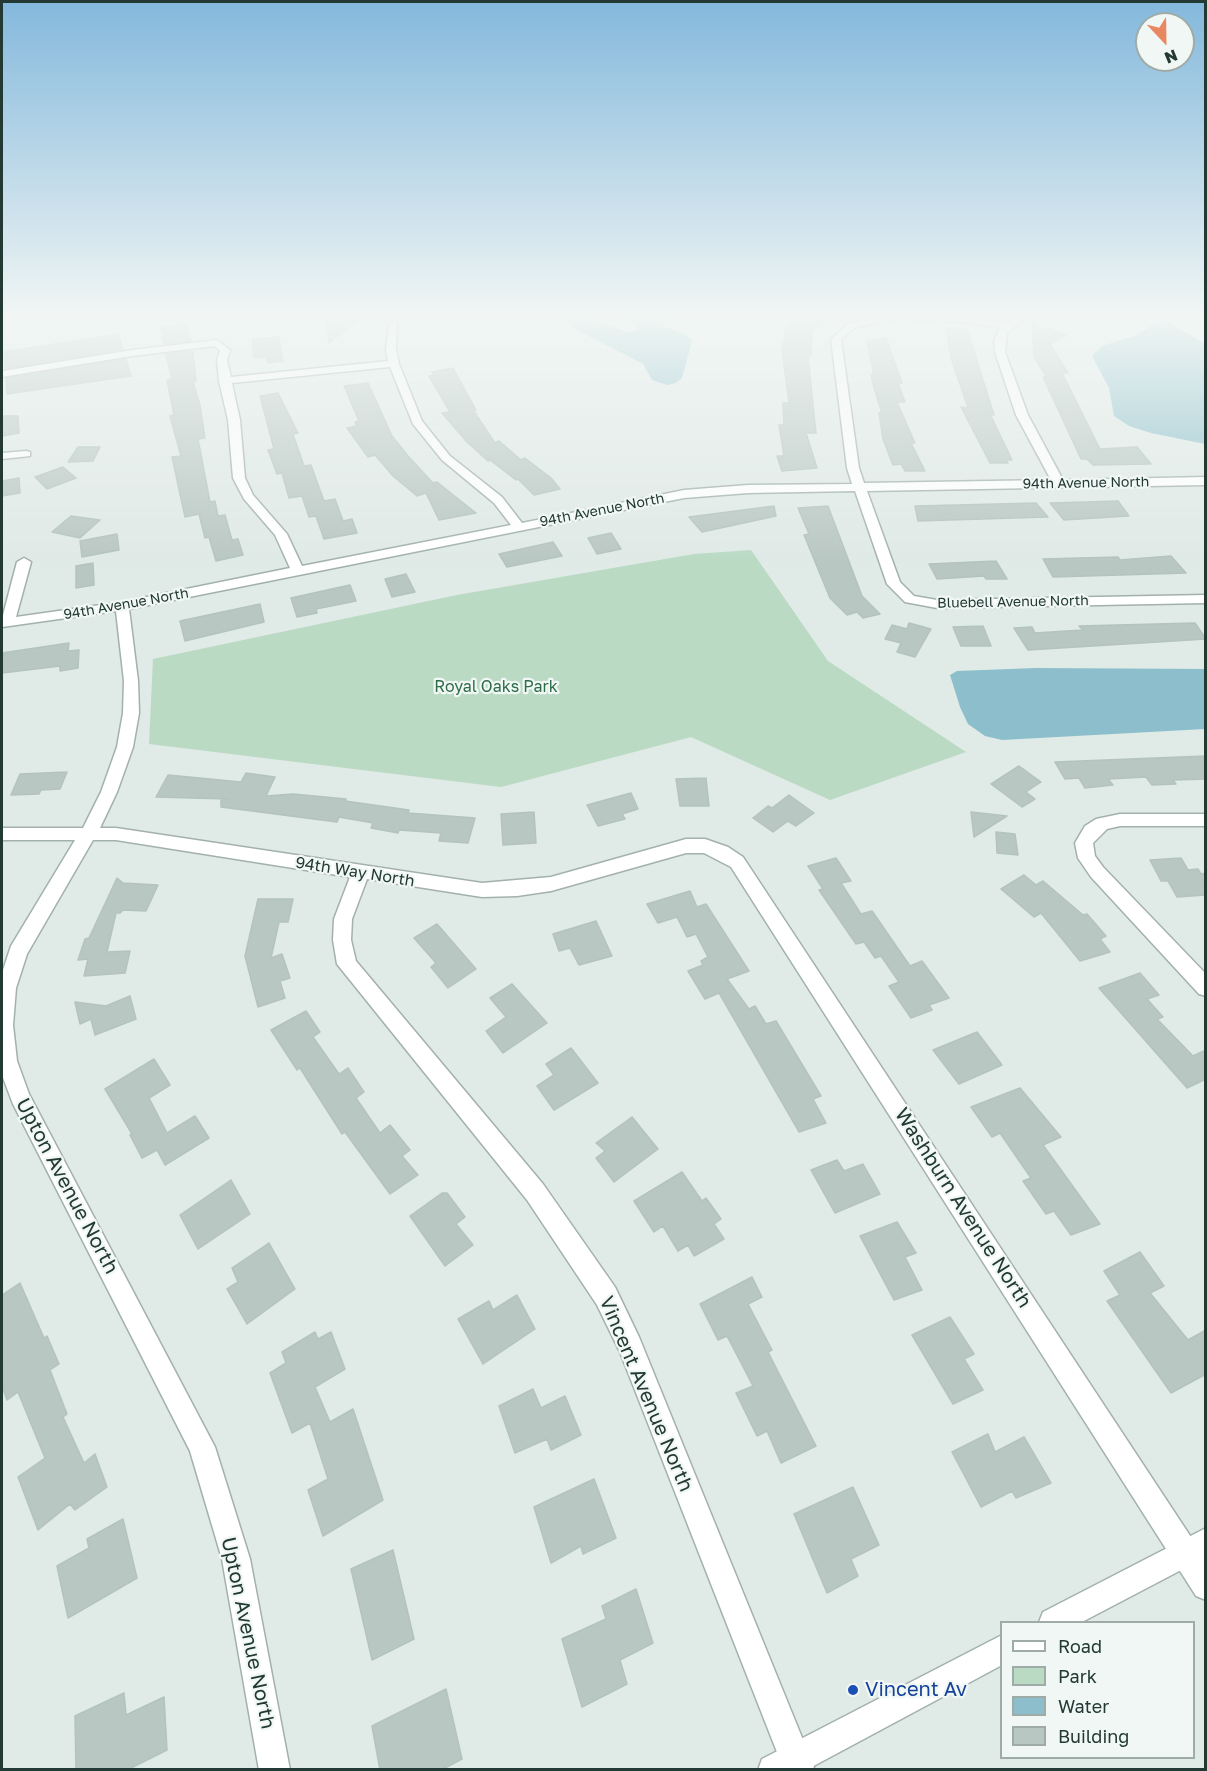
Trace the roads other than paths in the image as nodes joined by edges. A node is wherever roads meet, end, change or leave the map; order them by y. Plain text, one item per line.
1 (228, 398) edge
2 (407, 398) edge
3 (842, 398) edge
4 (1017, 398) edge
5 (26, 454) dead end
6 (2, 456) edge
7 (1206, 481) edge
8 (1059, 484) junction
9 (859, 487) junction
10 (518, 526) junction
11 (24, 562) dead end
12 (298, 571) junction
13 (1206, 599) edge
14 (122, 606) junction
15 (5, 623) edge
16 (1206, 820) edge
17 (89, 832) junction
18 (2, 834) edge
19 (705, 846) joint
20 (360, 873) junction
21 (1206, 988) edge
22 (1195, 1548) edge
23 (1206, 1586) edge
24 (1057, 1621) edge
25 (1000, 1651) edge
26 (789, 1766) edge
27 (275, 1770) edge

1 - 12 street
2 - 10 street
3 - 9 street, Bluebell Avenue North
4 - 8 street
5 - 6 street
7 - 8 street, 94th Avenue North
8 - 9 street, 94th Avenue North
9 - 10 street, 94th Avenue North
9 - 13 street, Bluebell Avenue North
10 - 12 street, 94th Avenue North
11 - 15 street, 94th Avenue North
12 - 14 street, 94th Avenue North
14 - 15 street, 94th Avenue North
14 - 17 street, Upton Avenue North
16 - 21 street
17 - 18 street, 94th Way North
17 - 20 street, 94th Way North
17 - 27 street, Upton Avenue North
19 - 20 street, 94th Way North
19 - 22 street, Washburn Avenue North
20 - 26 street, Vincent Avenue North
22 - 23 street, Washburn Avenue North
22 - 24 street
25 - 26 street

